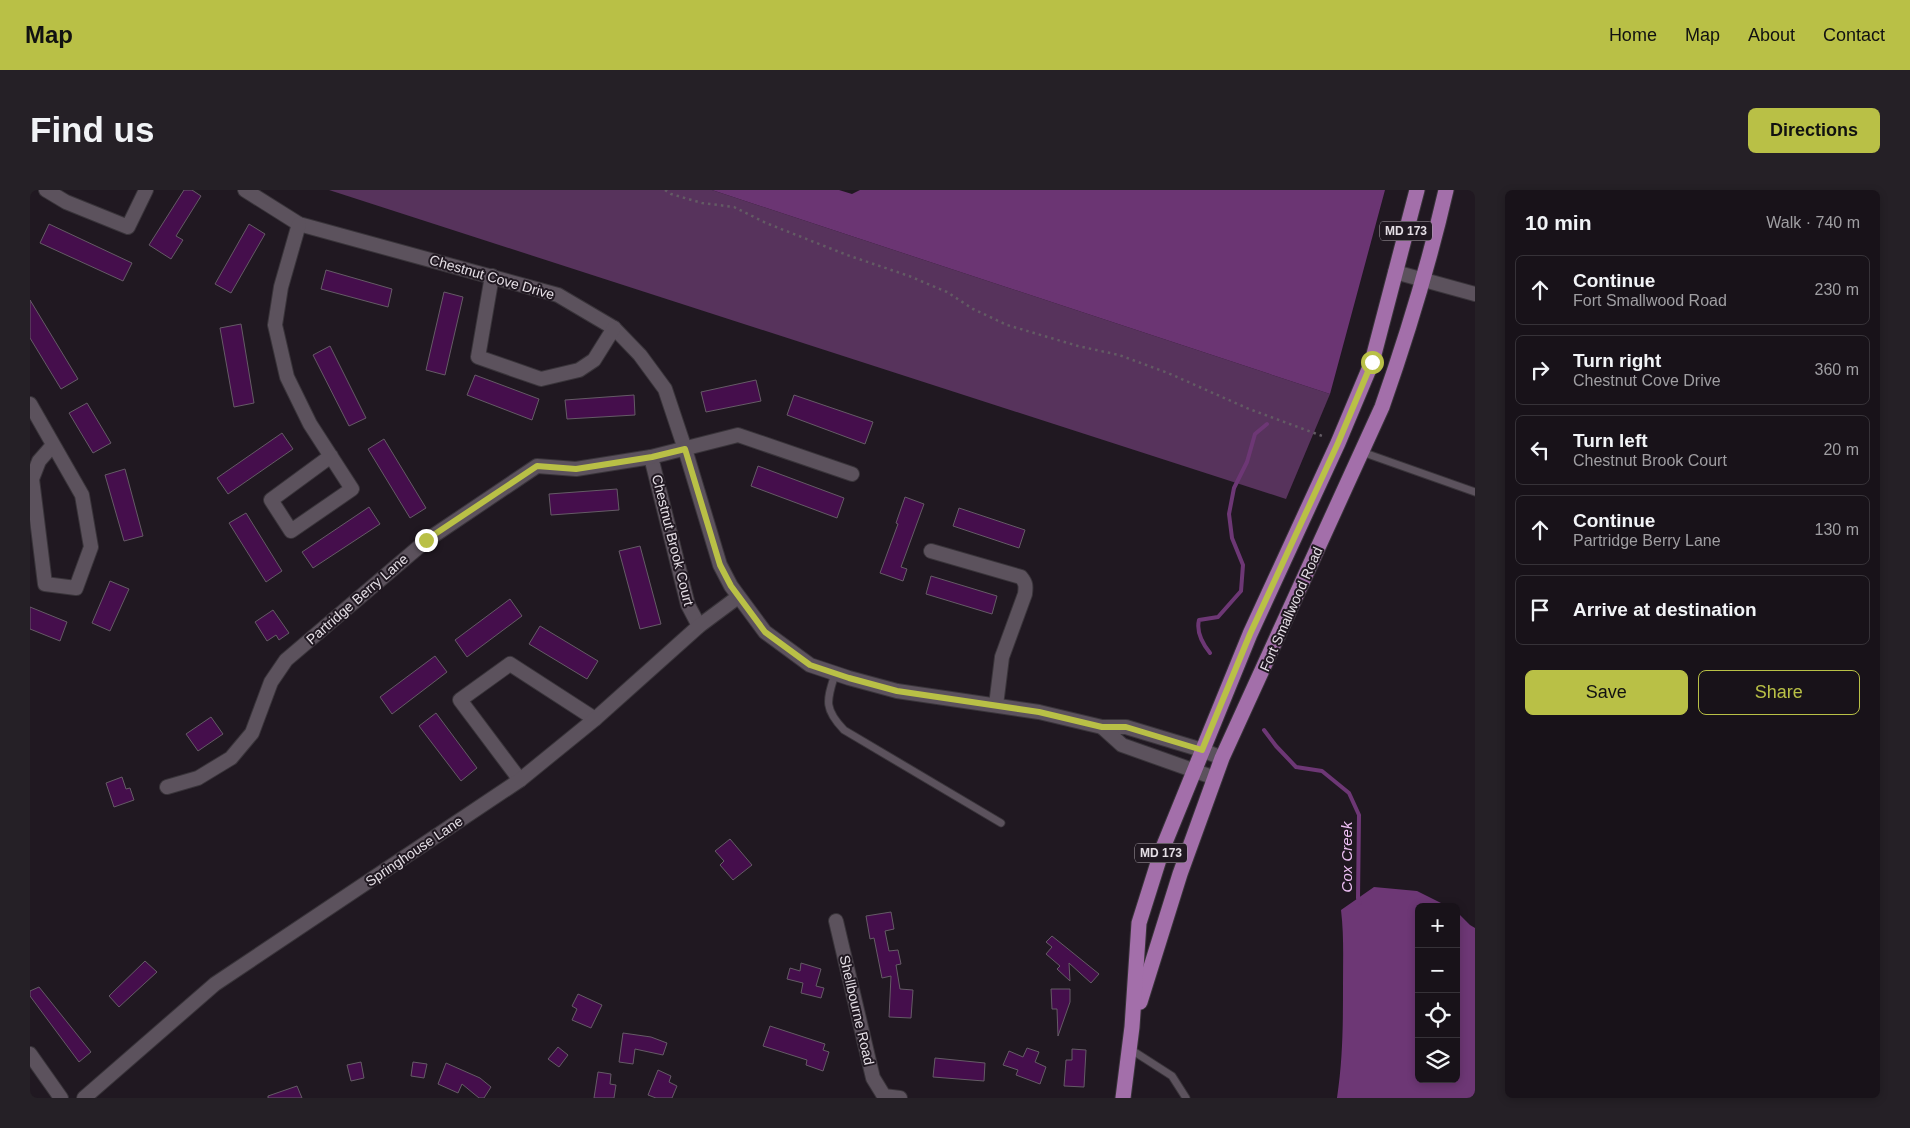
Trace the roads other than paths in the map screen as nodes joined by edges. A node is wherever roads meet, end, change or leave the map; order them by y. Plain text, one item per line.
1 (46, 190) edge
2 (146, 190) edge
3 (245, 190) edge
4 (1417, 190) edge
5 (1446, 190) edge
6 (299, 224) junction
7 (1395, 272) junction
8 (492, 276) junction
9 (1424, 280) junction
10 (1475, 294) edge
11 (614, 328) junction
12 (30, 404) edge
13 (53, 445) junction
14 (685, 449) junction
15 (1362, 452) junction
16 (331, 456) junction
17 (652, 457) junction
18 (852, 474) dead end
19 (1475, 492) edge
20 (931, 551) dead end
21 (738, 597) junction
22 (699, 626) junction
23 (835, 674) junction
24 (996, 705) junction
25 (596, 719) junction
26 (1102, 727) junction
27 (1202, 750) junction
28 (1222, 758) junction
29 (1195, 771) junction
30 (1215, 778) junction
31 (520, 780) junction
32 (167, 787) dead end
33 (1001, 823) dead end
34 (836, 920) dead end
35 (1132, 1027) junction
36 (1130, 1048) junction
37 (30, 1054) edge
38 (61, 1098) edge
39 (84, 1098) edge
40 (900, 1098) edge
41 (1123, 1098) edge
42 (1186, 1098) edge

1 - 2 street
3 - 6 street, Chestnut Cove Drive
4 - 7 main road, Fort Smallwood Road / MD 173
5 - 9 main road, Fort Smallwood Road / MD 173
6 - 8 street, Chestnut Cove Drive
6 - 16 street
7 - 9 street
7 - 27 main road, Fort Smallwood Road / MD 173
8 - 11 street, Chestnut Cove Drive
8 - 11 street
9 - 10 street
9 - 15 main road, Fort Smallwood Road / MD 173
11 - 14 street, Chestnut Cove Drive
12 - 13 street
13 - 13 street
14 - 17 street, Chestnut Brook Court
14 - 18 street, Chestnut Brook Court
14 - 21 street, Chestnut Cove Drive
15 - 19 lane
15 - 28 main road, Fort Smallwood Road / MD 173
16 - 16 street
17 - 22 street, Chestnut Brook Court
17 - 32 street, Partridge Berry Lane
20 - 24 street
21 - 22 street, Springhouse Lane
21 - 23 street, Chestnut Cove Drive
22 - 25 street, Springhouse Lane
23 - 24 street, Chestnut Cove Drive
23 - 33 lane
24 - 26 street, Chestnut Cove Drive
25 - 31 street, Springhouse Lane
25 - 31 street
26 - 27 street, Chestnut Cove Drive
26 - 29 street, Chestnut Cove Drive
27 - 28 street, Chestnut Cove Drive
27 - 29 main road, Fort Smallwood Road / MD 173
28 - 30 main road, Fort Smallwood Road / MD 173
29 - 30 street, Chestnut Cove Drive
29 - 35 main road, Fort Smallwood Road / MD 173
30 - 35 main road, Fort Smallwood Road / MD 173
31 - 39 street, Springhouse Lane
34 - 40 street, Shellbourne Road
35 - 36 main road, Fort Smallwood Road / MD 173
36 - 41 main road, Fort Smallwood Road / MD 173
36 - 42 lane
37 - 38 street

